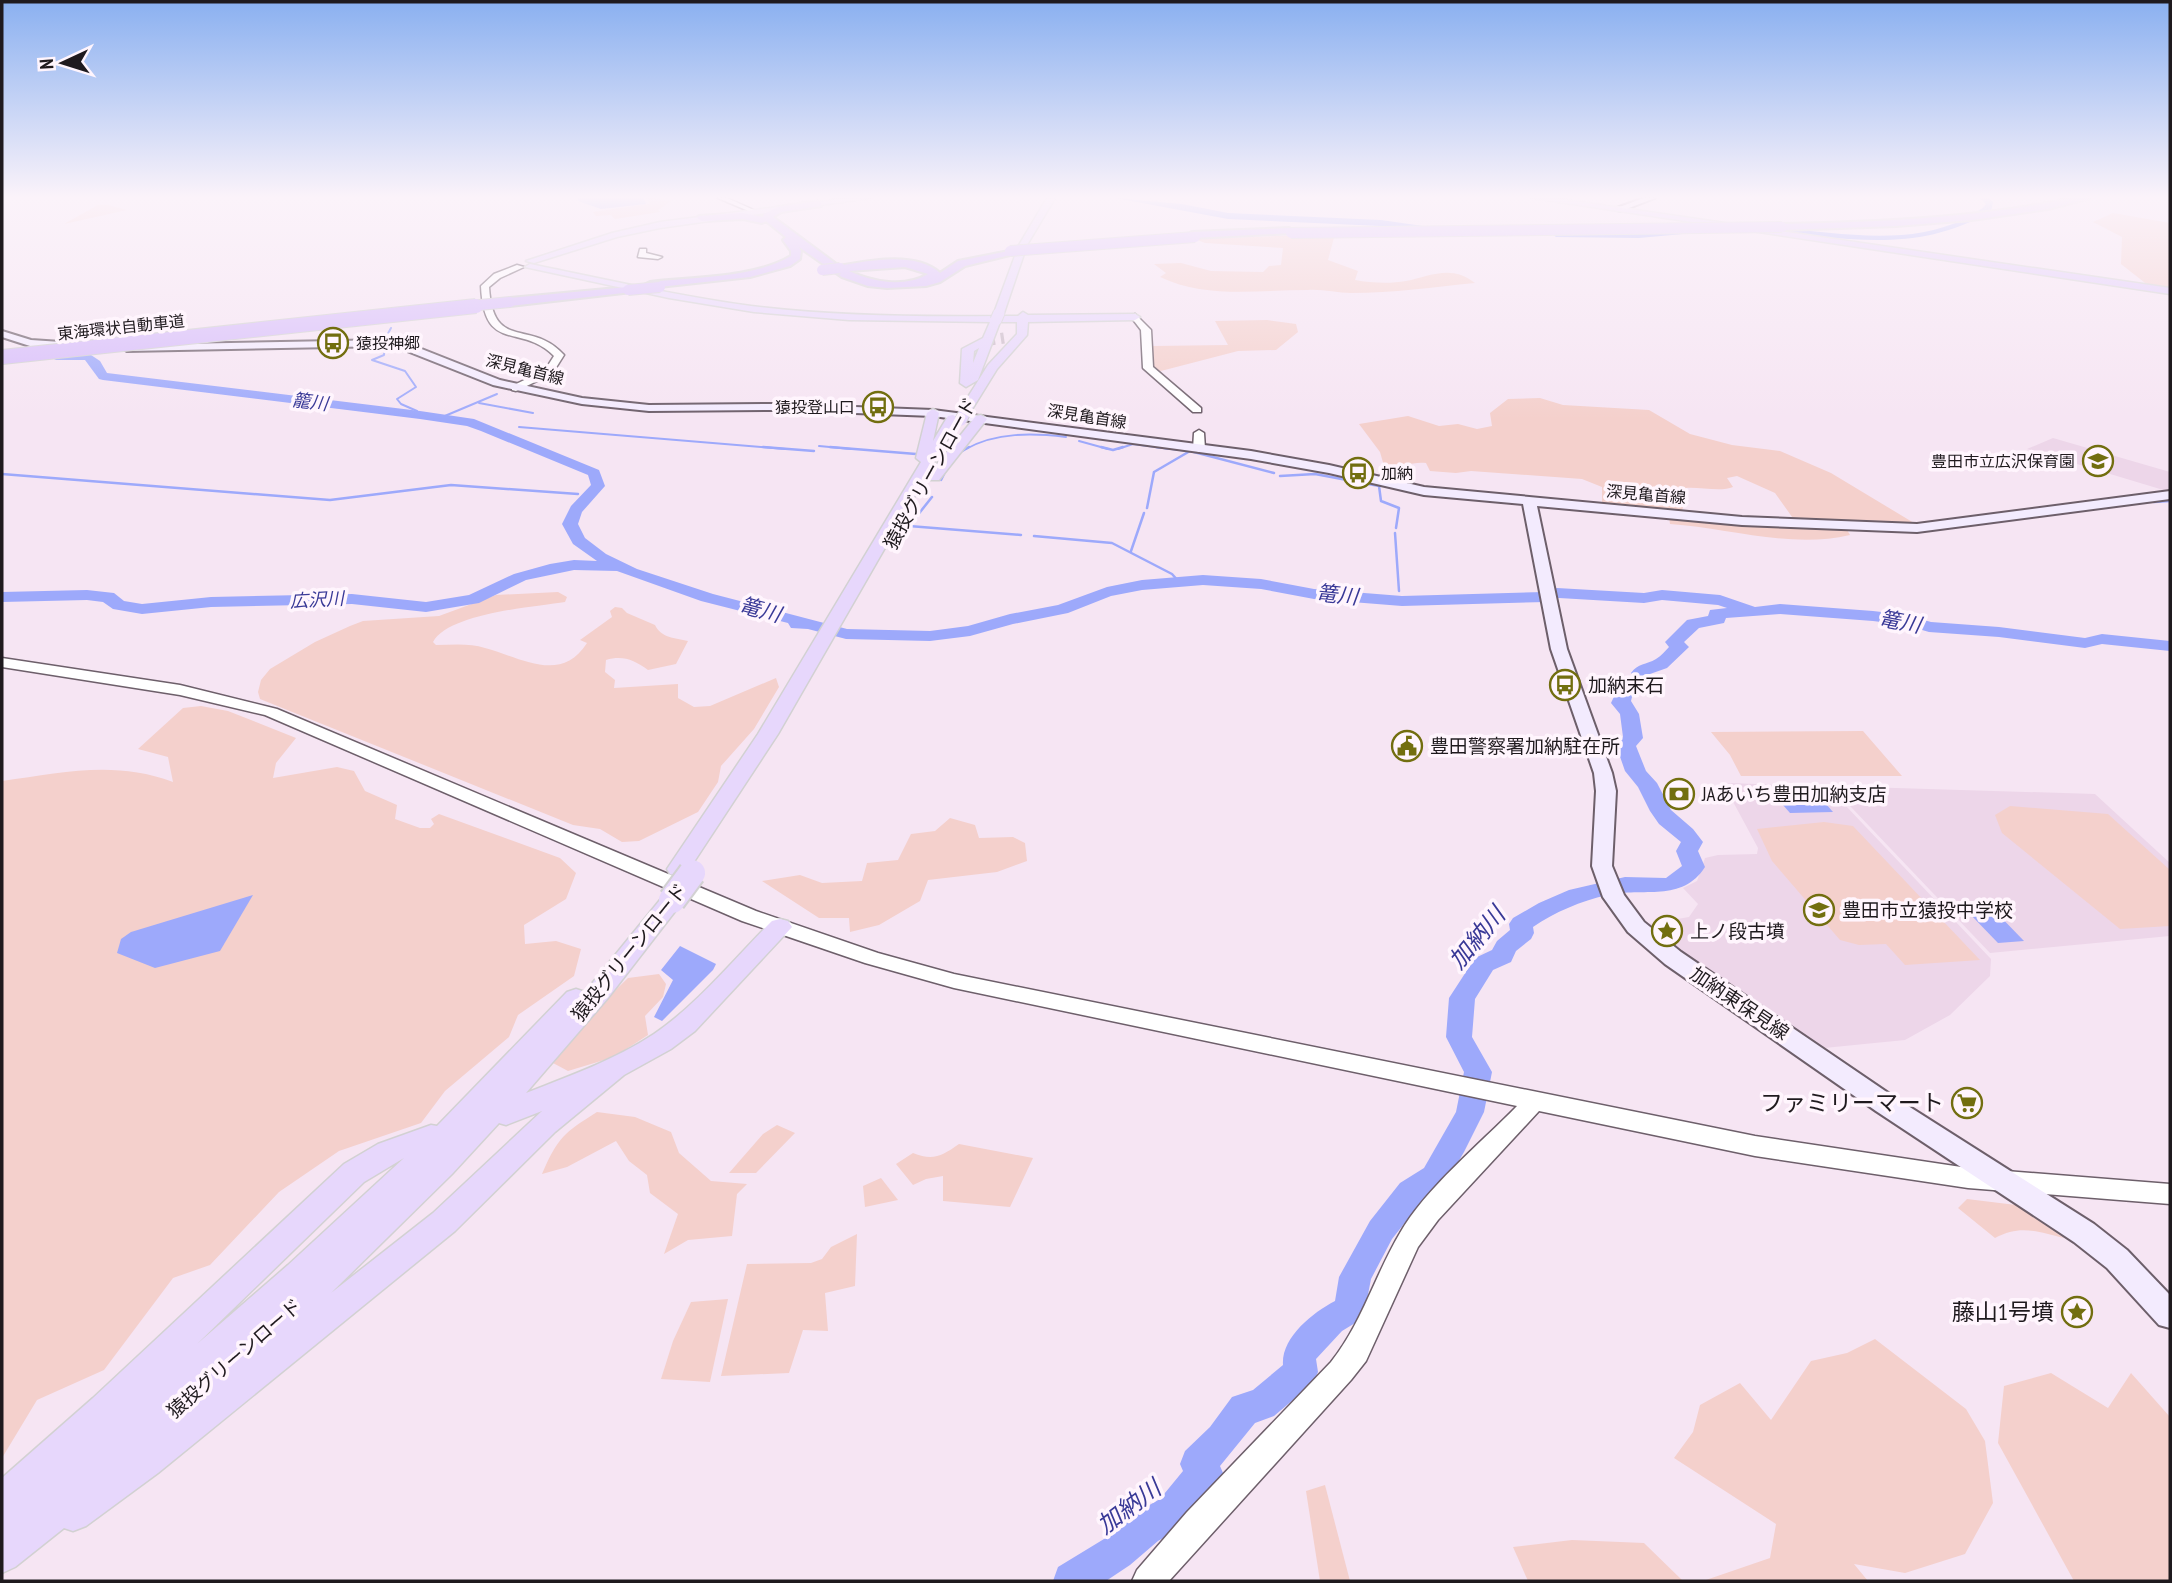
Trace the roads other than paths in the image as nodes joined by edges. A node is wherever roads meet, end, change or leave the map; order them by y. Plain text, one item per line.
1 (511, 272) edge
2 (570, 272) edge
3 (754, 272) edge
4 (802, 272) edge
5 (803, 272) edge
6 (832, 272) edge
7 (839, 272) edge
8 (933, 272) edge
9 (948, 272) edge
10 (1015, 272) edge
11 (1018, 272) edge
12 (2051, 272) edge
13 (654, 286) junction
14 (2170, 291) edge
15 (1133, 316) joint
16 (1001, 317) junction
17 (1022, 320) junction
18 (2, 334) edge
19 (1004, 338) tunnel mouth
20 (984, 341) dead end
21 (2, 356) edge
22 (516, 387) junction
23 (1197, 410) dead end
24 (933, 413) junction
25 (960, 413) junction
26 (981, 419) junction
27 (1199, 433) dead end
28 (1199, 449) junction
29 (914, 487) junction
30 (2170, 495) edge
31 (1529, 501) junction
32 (911, 510) junction
33 (846, 615) junction
34 (2, 662) edge
35 (665, 898) junction
36 (780, 927) junction
37 (614, 1068) junction
38 (1532, 1099) junction
39 (506, 1114) dead end
40 (431, 1136) dead end
41 (2003, 1181) junction
42 (2170, 1194) edge
43 (2170, 1315) edge
44 (2, 1502) edge
45 (2, 1528) edge
46 (2, 1554) edge
47 (2, 1564) edge
48 (1148, 1581) edge

1 - 22 street
2 - 17 main road
3 - 13 highway
4 - 13 highway, 東海環状自動車道
5 - 13 highway, 東海環状自動車道
6 - 9 highway
7 - 8 highway
10 - 16 main road, 猿投グリーンロード
11 - 16 main road, 猿投グリーンロード
12 - 14 highway
13 - 21 highway, 東海環状自動車道, bridge
15 - 17 main road
15 - 23 street
16 - 25 main road, 猿投グリーンロード
17 - 19 main road
17 - 25 main road
18 - 22 main road, 深見亀首線
20 - 25 main road
22 - 24 main road, 深見亀首線
24 - 26 main road, 深見亀首線
24 - 29 main road
25 - 29 main road, 猿投グリーンロード
25 - 32 main road, 猿投グリーンロード
26 - 28 main road, 深見亀首線
26 - 32 main road
27 - 28 street
28 - 31 main road, 深見亀首線
29 - 33 main road, 猿投グリーンロード
30 - 31 main road, 深見亀首線
31 - 41 main road, 加納東保見線
32 - 33 main road, 猿投グリーンロード
33 - 35 main road, 猿投グリーンロード, bridge
34 - 36 street
35 - 45 main road, 猿投グリーンロード
35 - 46 main road, 猿投グリーンロード
36 - 37 main road
36 - 38 street
37 - 39 main road
37 - 47 main road
38 - 41 street
38 - 48 street
40 - 44 main road
41 - 42 street
41 - 43 main road, 加納東保見線

